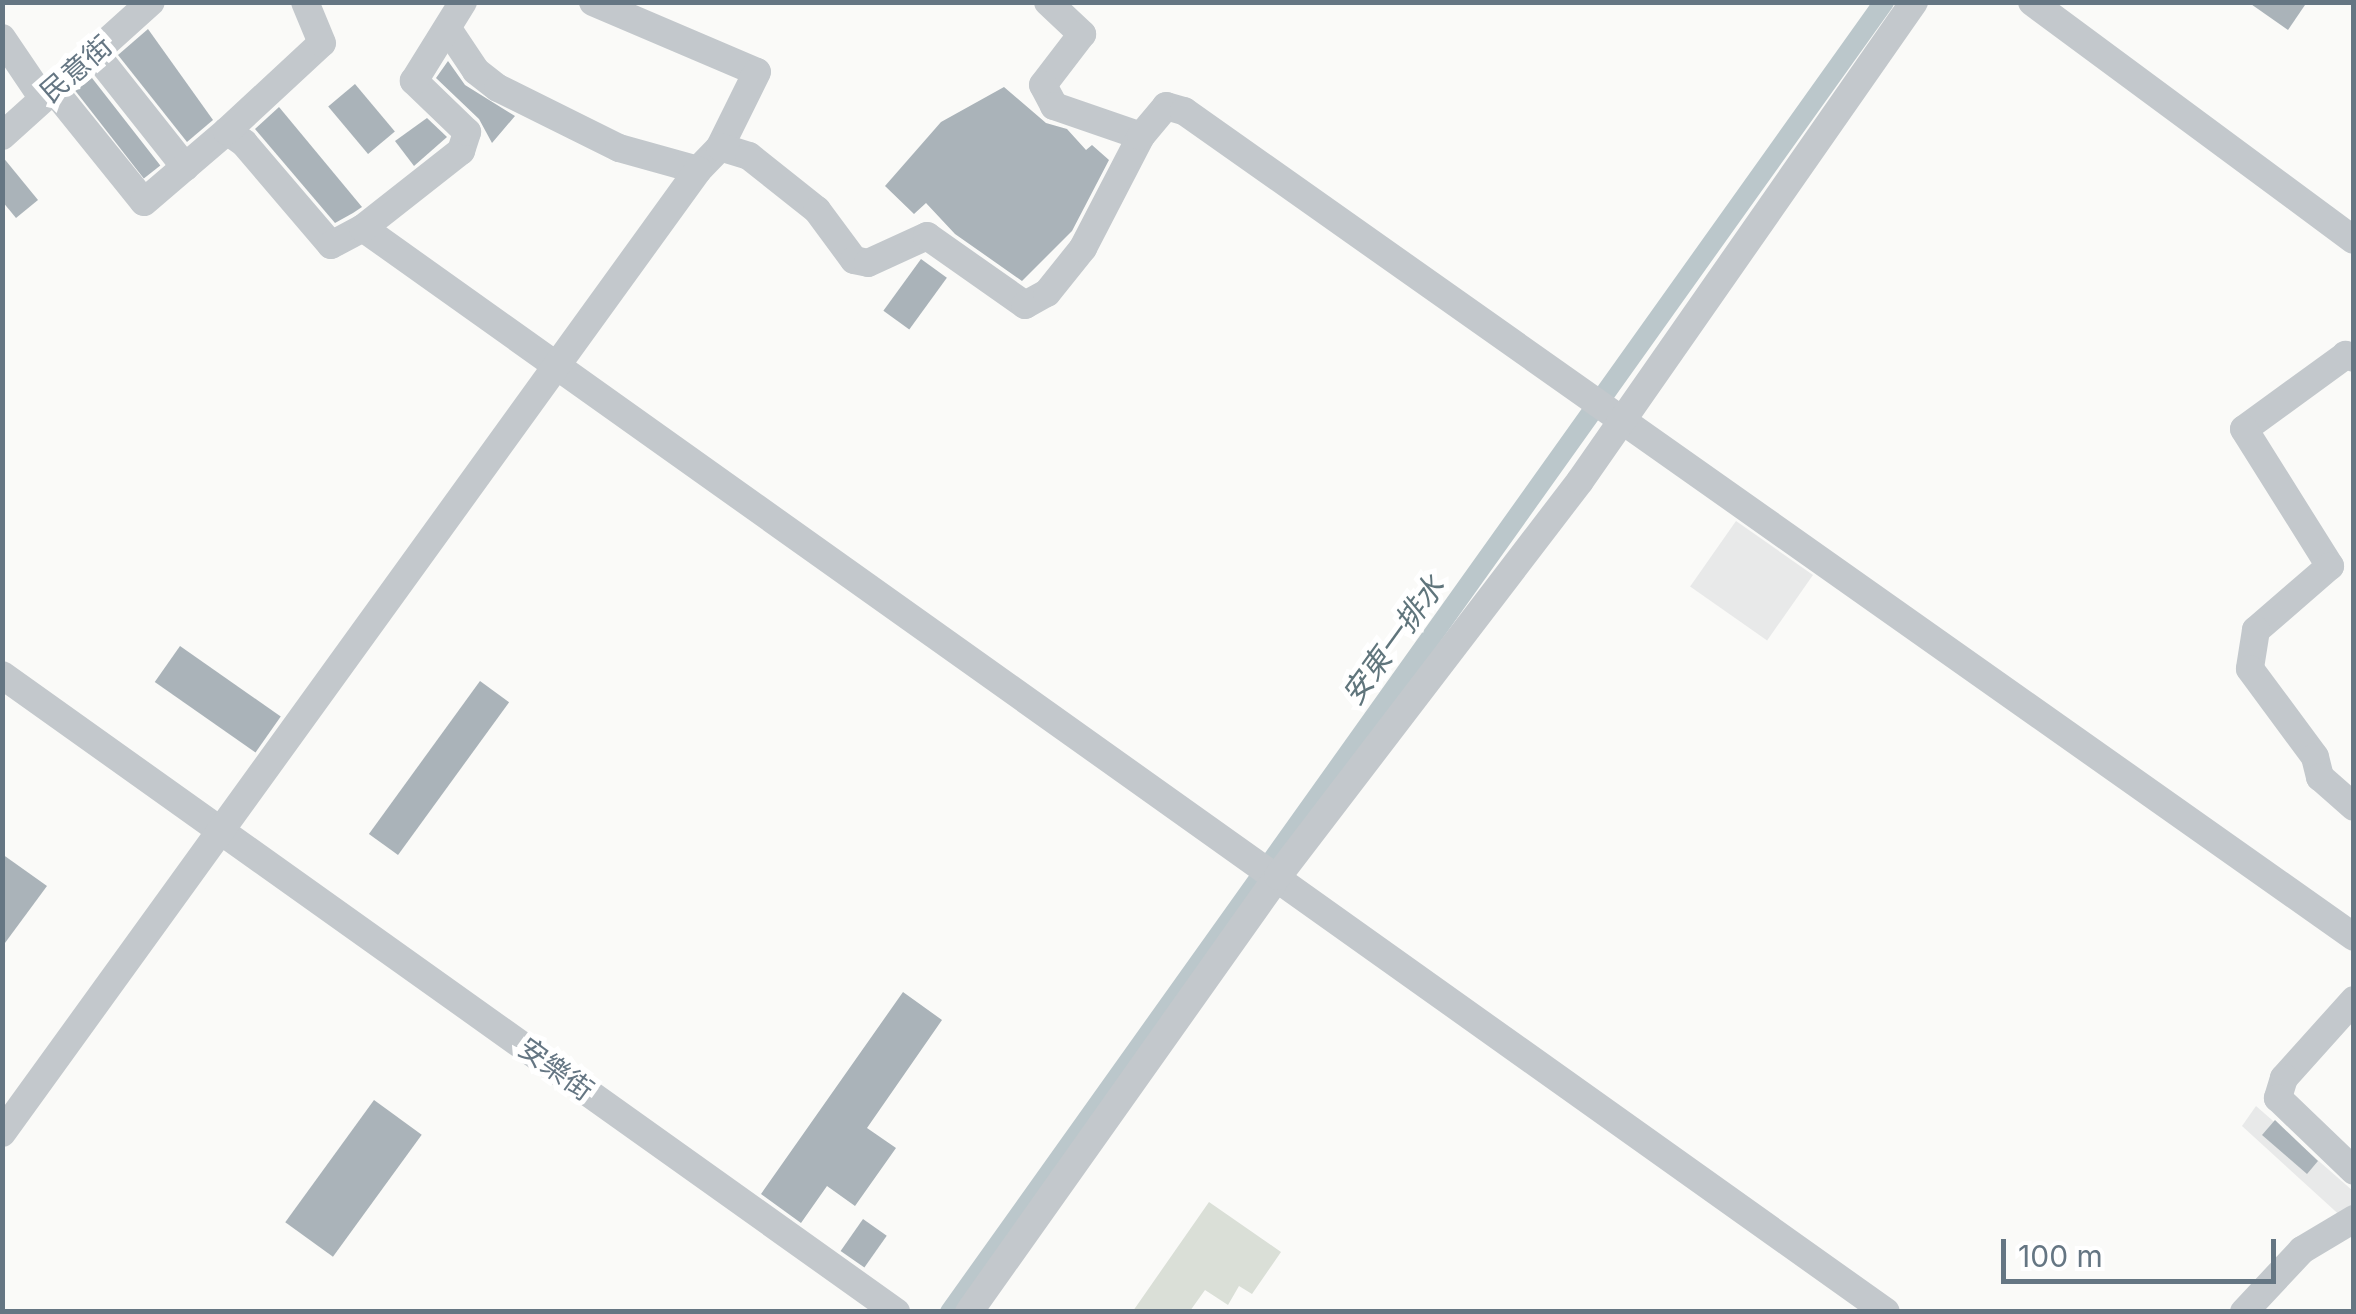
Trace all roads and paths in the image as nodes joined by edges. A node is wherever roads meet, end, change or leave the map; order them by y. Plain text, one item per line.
1 (151, 2) edge
2 (463, 2) edge
3 (593, 2) edge
4 (1048, 2) edge
5 (1914, 2) edge
6 (2032, 2) edge
7 (311, 4) edge
8 (448, 28) junction
9 (2, 38) edge
10 (94, 52) junction
11 (47, 93) junction
12 (226, 131) junction
13 (2, 136) edge
14 (1142, 136) junction
15 (720, 147) junction
16 (185, 167) junction
17 (698, 170) junction
18 (363, 228) junction
19 (2354, 240) edge
20 (2354, 358) edge
21 (558, 366) junction
22 (1624, 418) junction
23 (2, 675) edge
24 (2354, 807) edge
25 (217, 827) junction
26 (1278, 876) junction
27 (2350, 928) edge
28 (2354, 1000) edge
29 (2, 1133) edge
30 (2354, 1172) edge
31 (2354, 1219) edge
32 (896, 1312) edge
33 (969, 1312) edge
34 (1886, 1312) edge
35 (2244, 1312) edge

1 - 10 street, 民意街
2 - 8 street
3 - 15 street
4 - 14 street
5 - 22 street
6 - 19 street
7 - 12 street
8 - 17 street
8 - 18 street
9 - 11 street
10 - 11 street, 民意街
10 - 16 street
11 - 13 street, 民意街
11 - 16 street
12 - 16 street
12 - 18 street
14 - 15 street
14 - 22 street
15 - 17 street
17 - 21 street
18 - 21 street
20 - 24 street
21 - 25 street
21 - 26 street
22 - 26 street
22 - 27 street
23 - 25 street, 安樂街
25 - 29 street
25 - 32 street, 安樂街
26 - 33 street
26 - 34 street
28 - 30 street
31 - 35 street

